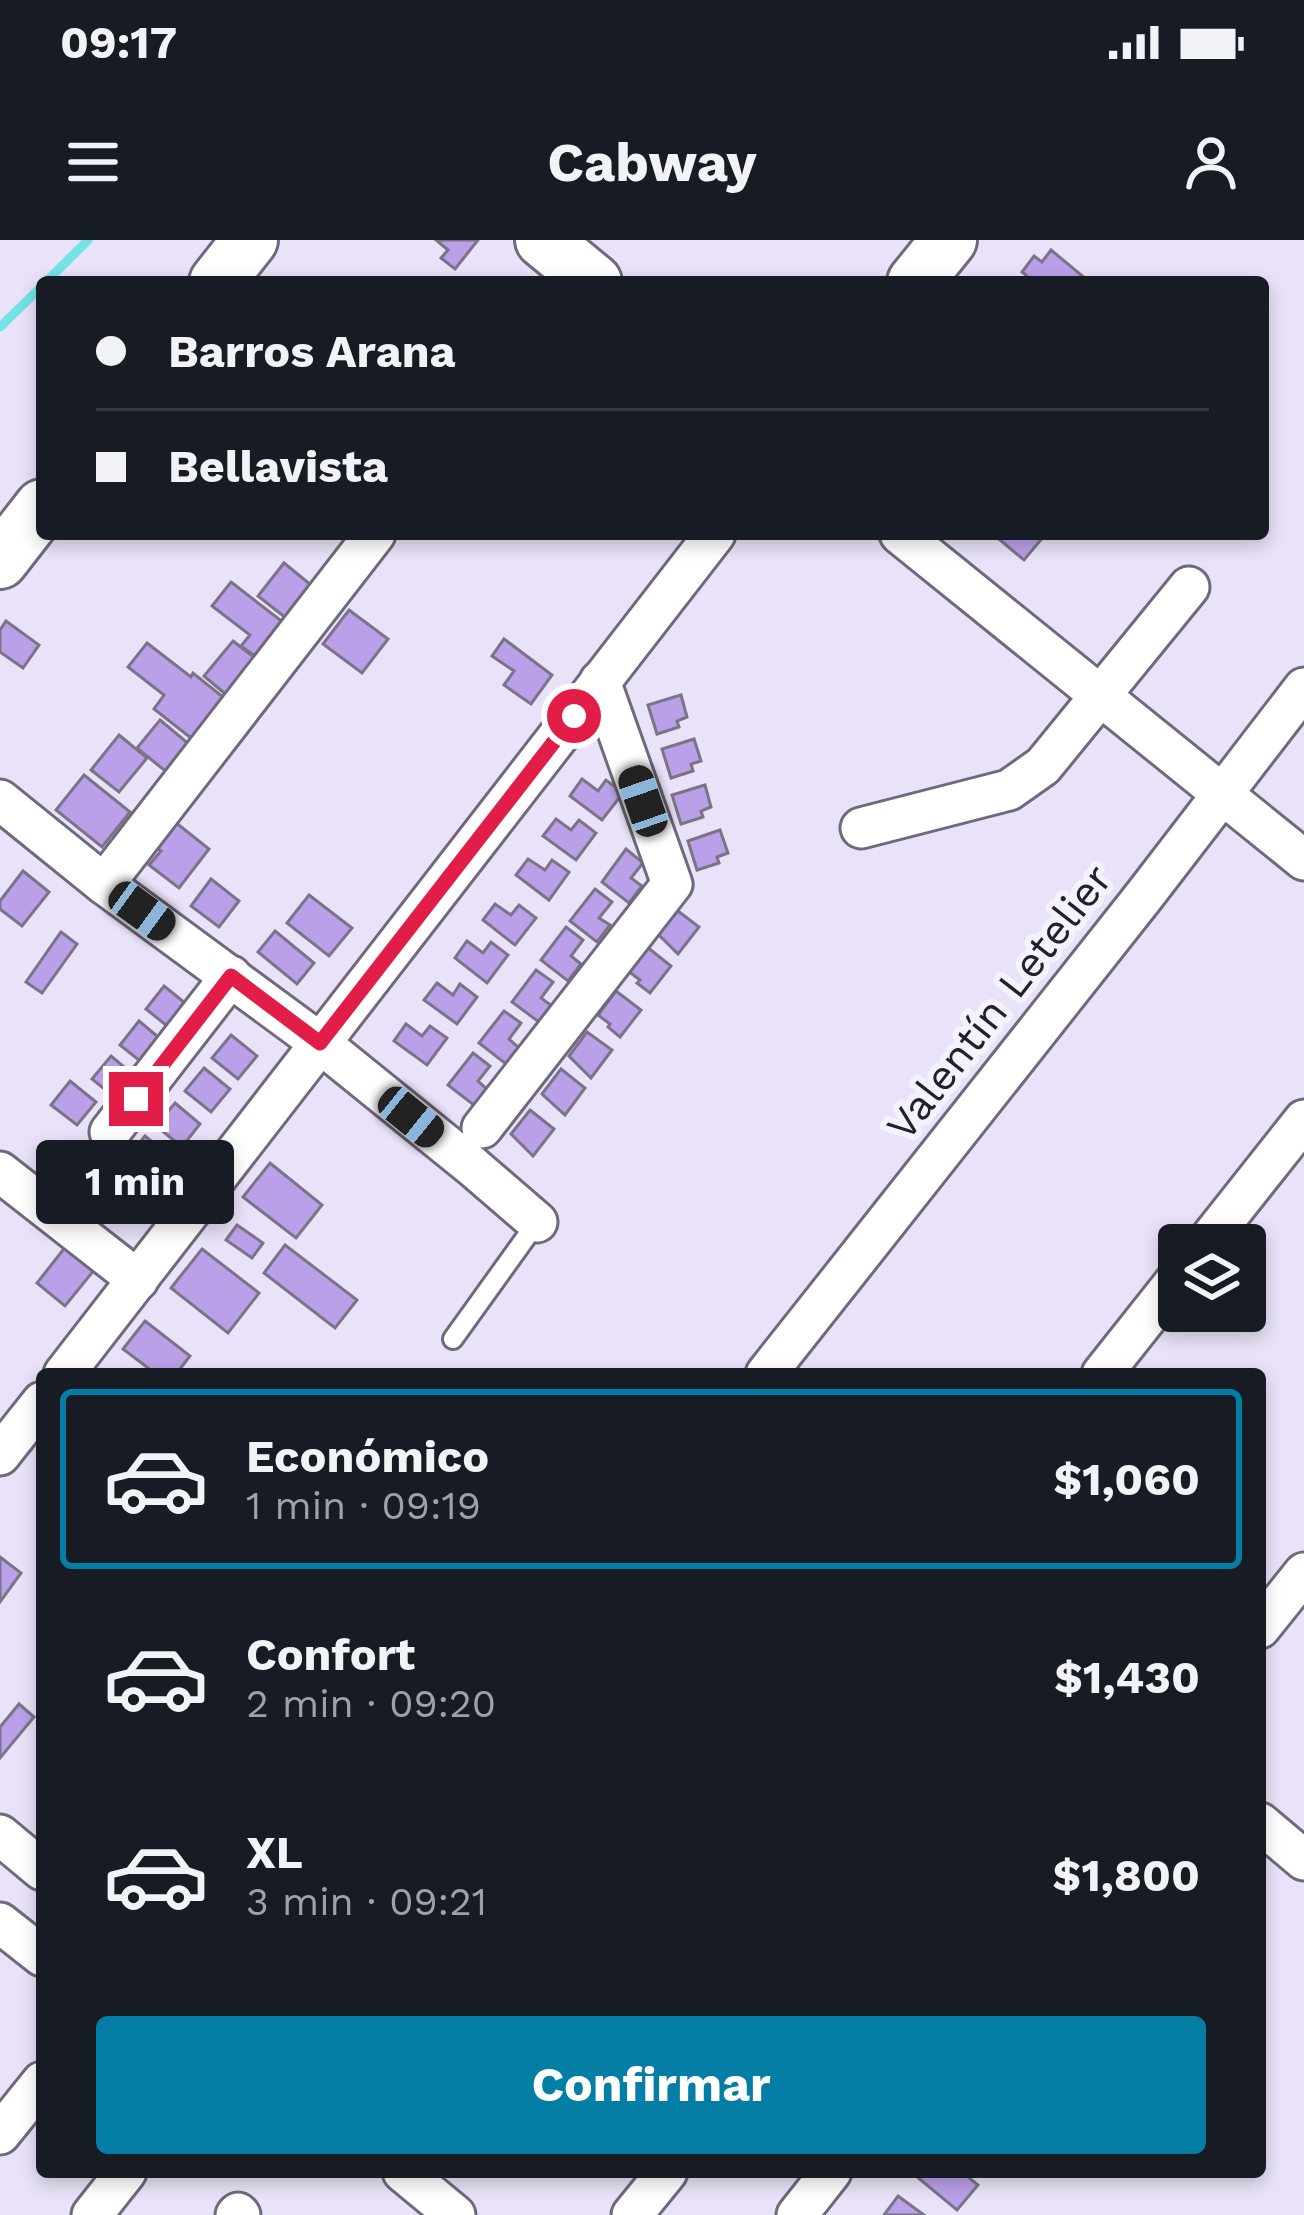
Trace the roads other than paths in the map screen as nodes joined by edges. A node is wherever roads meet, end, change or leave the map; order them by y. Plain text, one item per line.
1 (250, 240) edge
2 (949, 240) edge
3 (222, 276) edge
4 (920, 276) edge
5 (36, 515) edge
6 (370, 540) edge
7 (710, 540) edge
8 (914, 540) edge
9 (0, 561) edge
10 (1189, 587) dead end
11 (600, 682) junction
12 (1304, 688) edge
13 (1100, 696) junction
14 (1222, 793) junction
15 (0, 800) edge
16 (861, 828) dead end
17 (1304, 860) edge
18 (104, 884) junction
19 (231, 976) junction
20 (320, 1043) junction
21 (1304, 1120) edge
22 (482, 1128) dead end
23 (110, 1132) dead end
24 (0, 1172) edge
25 (537, 1222) joint
26 (1222, 1224) edge
27 (138, 1280) junction
28 (1158, 1303) edge
29 (454, 1339) dead end
30 (69, 1368) edge
31 (771, 1368) edge
32 (1107, 1368) edge
33 (36, 1410) edge
34 (0, 1455) edge
35 (1266, 1828) edge
36 (0, 1835) edge
37 (1304, 1859) edge
38 (36, 1865) edge
39 (0, 1923) edge
40 (36, 1951) edge
41 (36, 2089) edge
42 (0, 2134) edge
43 (121, 2178) edge
44 (410, 2178) edge
45 (662, 2178) edge
46 (826, 2178) edge
47 (92, 2215) edge
48 (454, 2215) edge
49 (632, 2215) edge
50 (797, 2215) edge

1 - 3 main road
2 - 4 main road
5 - 9 main road
6 - 18 street
7 - 11 street
8 - 13 street
10 - 13 street
11 - 20 street
11 - 22 street
12 - 14 street, Valentín Letelier
13 - 14 street
13 - 16 street
14 - 17 street
14 - 31 street, Valentín Letelier
15 - 18 street
18 - 19 street
19 - 20 street
19 - 23 street
20 - 25 street
20 - 27 street
21 - 26 street
24 - 27 street
25 - 29 lane
27 - 30 street
28 - 32 street
33 - 34 street
35 - 37 street
36 - 38 street
39 - 40 street
41 - 42 street
43 - 47 street
44 - 48 street
45 - 49 street
46 - 50 street

